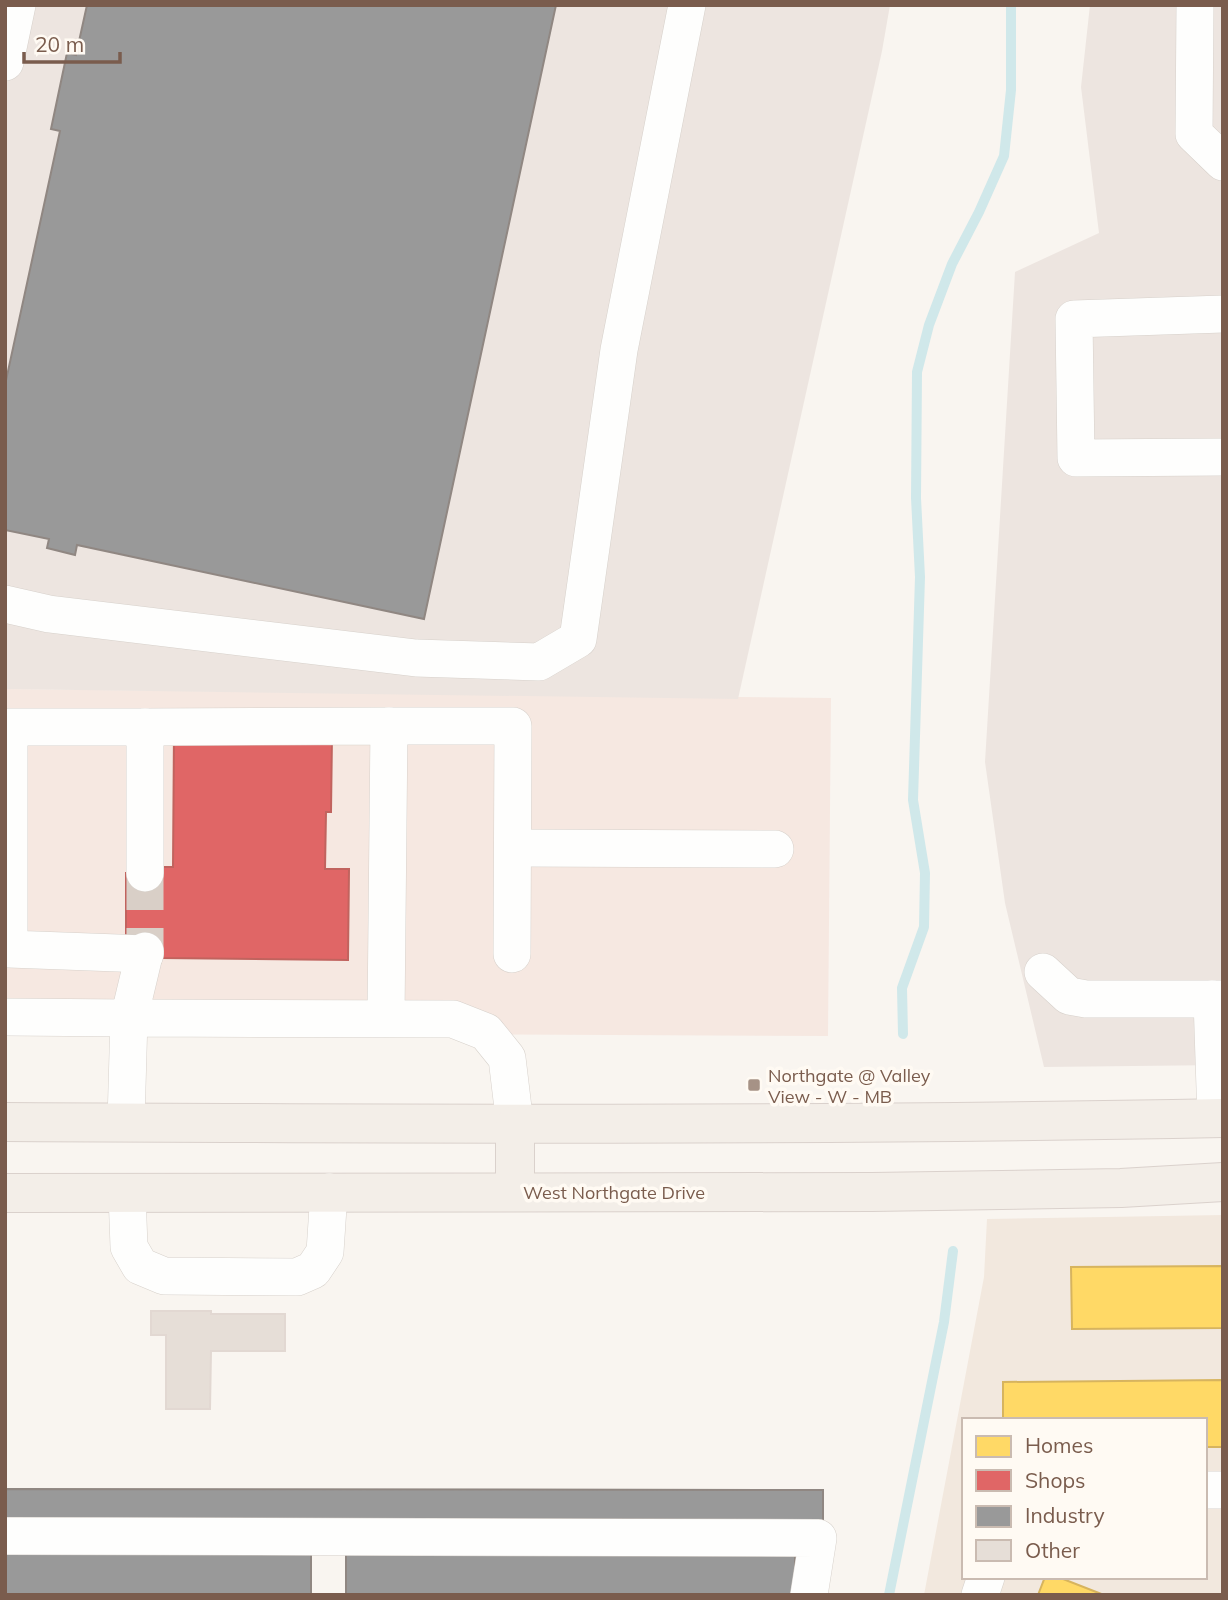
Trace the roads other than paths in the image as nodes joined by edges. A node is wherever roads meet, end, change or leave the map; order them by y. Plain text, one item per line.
1 (18, 5) edge
2 (687, 5) edge
3 (1195, 5) edge
4 (5, 62) edge
5 (1223, 162) edge
6 (1223, 314) edge
7 (1223, 457) edge
8 (5, 604) edge
9 (389, 726) junction
10 (145, 727) junction
11 (513, 848) junction
12 (775, 849) dead end
13 (145, 873) tunnel mouth
14 (512, 954) dead end
15 (1043, 972) dead end
16 (1218, 999) edge
17 (5, 1017) edge
18 (129, 1018) junction
19 (386, 1018) junction
20 (1219, 1118) edge
21 (5, 1122) edge
22 (126, 1122) junction
23 (516, 1125) junction
24 (1223, 1182) edge
25 (329, 1192) junction
26 (514, 1192) junction
27 (5, 1193) edge
28 (127, 1193) junction
29 (5, 1536) edge
30 (810, 1595) edge

1 - 4 lane
2 - 8 lane
3 - 5 lane
6 - 7 lane
9 - 10 lane
9 - 11 lane
9 - 19 lane
10 - 13 lane
10 - 18 lane
11 - 12 lane
11 - 14 lane
15 - 16 lane
16 - 20 lane
17 - 18 lane
18 - 19 lane
18 - 22 lane
19 - 23 lane
20 - 23 main road
21 - 22 main road
22 - 23 main road
23 - 26 main road
24 - 26 main road, West Northgate Drive
25 - 26 main road, West Northgate Drive
25 - 28 main road, West Northgate Drive
25 - 28 lane
27 - 28 main road, West Northgate Drive
29 - 30 lane

